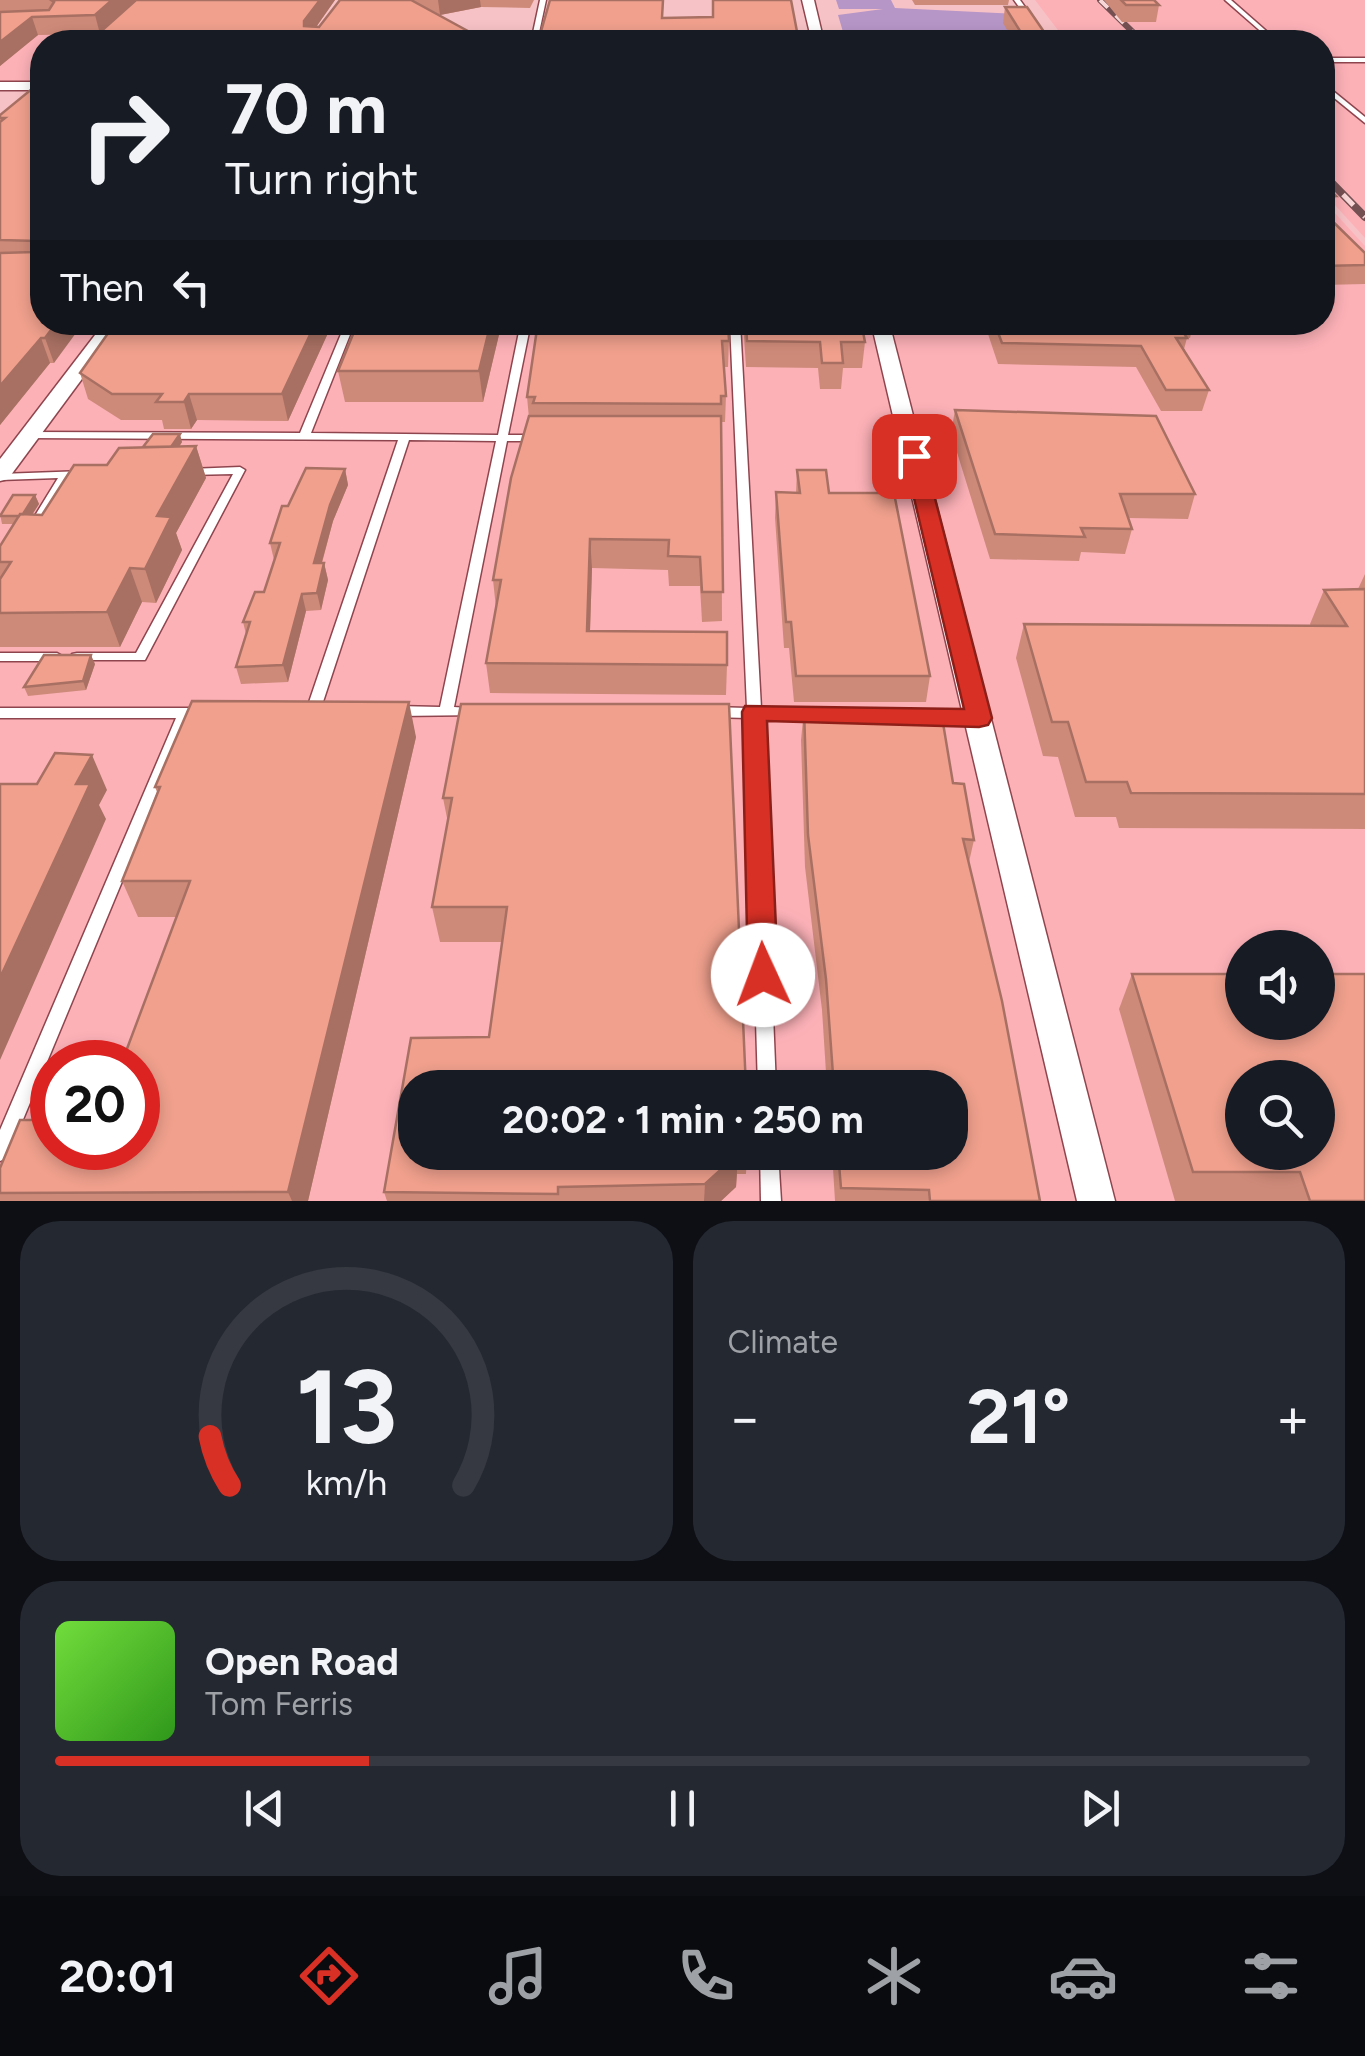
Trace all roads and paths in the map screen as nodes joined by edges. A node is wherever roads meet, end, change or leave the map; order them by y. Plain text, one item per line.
1 (544, 0) edge
2 (808, 0) edge
3 (1017, 0) edge
4 (1228, 0) edge
5 (537, 30) edge
6 (815, 30) edge
7 (1038, 30) edge
8 (1262, 30) edge
9 (1335, 60) edge
10 (1365, 60) edge
11 (0, 86) edge
12 (30, 86) edge
13 (1335, 95) edge
14 (1365, 122) edge
15 (105, 335) edge
16 (346, 335) edge
17 (524, 335) edge
18 (736, 335) edge
19 (883, 335) edge
20 (28, 435) junction
21 (742, 436) junction
22 (304, 437) junction
23 (722, 437) edge
24 (404, 438) junction
25 (504, 438) junction
26 (544, 438) edge
27 (182, 472) edge
28 (105, 474) edge
29 (0, 475) edge
30 (66, 475) junction
31 (26, 539) edge
32 (0, 658) edge
33 (295, 711) edge
34 (313, 711) junction
35 (332, 711) edge
36 (389, 711) edge
37 (222, 712) edge
38 (446, 712) junction
39 (485, 712) edge
40 (696, 712) edge
41 (754, 712) junction
42 (0, 713) edge
43 (185, 713) junction
44 (829, 714) edge
45 (848, 715) edge
46 (979, 718) junction
47 (766, 1070) edge
48 (0, 1152) edge
49 (769, 1170) edge
50 (770, 1201) edge
51 (1096, 1201) edge

1 - 5 lane
2 - 6 street
3 - 7 lane
4 - 8 lane
9 - 10 lane
11 - 12 street
13 - 14 lane
15 - 20 street
16 - 22 lane
17 - 25 lane
18 - 21 lane
19 - 46 street
20 - 22 lane
20 - 29 street
21 - 23 lane
21 - 41 lane
22 - 24 lane
24 - 25 lane
24 - 34 lane
25 - 26 lane
25 - 38 lane
27 - 32 lane
28 - 30 lane
29 - 30 lane
30 - 31 lane
33 - 34 lane
34 - 35 lane
36 - 38 lane
37 - 43 lane
38 - 39 lane
40 - 41 lane
41 - 44 lane
41 - 47 lane
42 - 43 lane
43 - 48 lane
45 - 46 lane
46 - 51 street
49 - 50 lane

